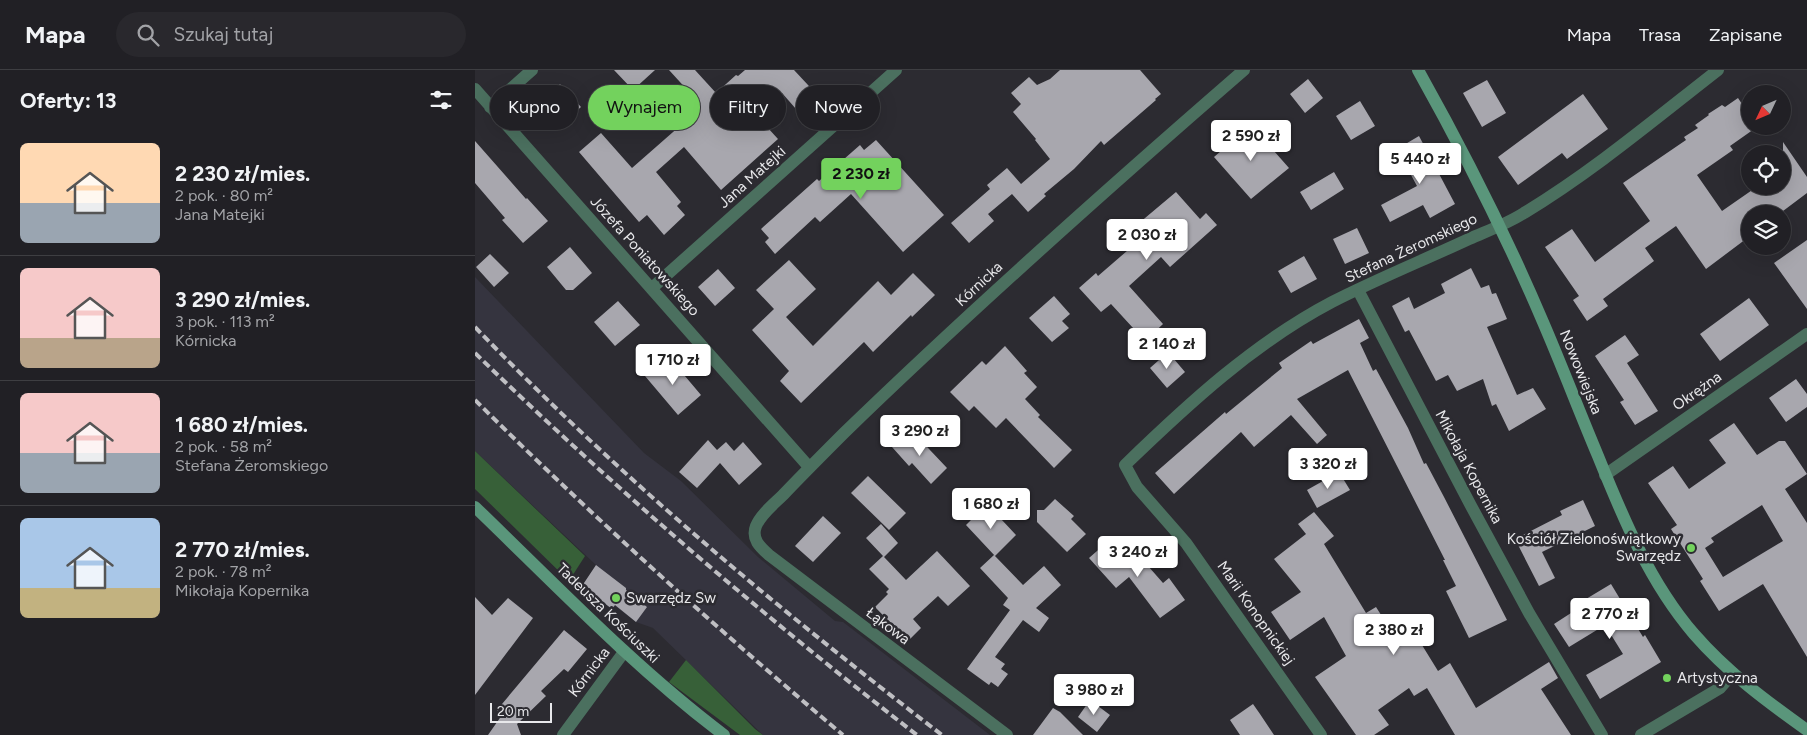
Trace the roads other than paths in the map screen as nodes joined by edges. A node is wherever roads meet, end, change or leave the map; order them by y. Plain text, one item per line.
1 (532, 70) edge
2 (896, 70) edge
3 (1244, 70) edge
4 (1418, 70) edge
5 (1718, 70) edge
6 (515, 85) edge
7 (475, 89) edge
8 (490, 105) edge
9 (512, 130) edge
10 (1500, 225) junction
11 (652, 288) junction
12 (1358, 290) junction
13 (1807, 334) edge
14 (1125, 465) joint
15 (809, 467) junction
16 (1605, 475) junction
17 (475, 507) edge
18 (755, 537) joint
19 (624, 652) junction
20 (1733, 673) junction
21 (1807, 730) edge
22 (563, 735) edge
23 (724, 735) edge
24 (1007, 735) edge
25 (1321, 735) edge
26 (1602, 735) edge
27 (1641, 735) edge

1 - 6 street
2 - 11 street, Jana Matejki
3 - 15 street, Kórnicka
4 - 10 street, Nowowiejska
5 - 10 street, Stefana Żeromskiego
7 - 8 street, Józefa Poniatowskiego
9 - 11 street, Józefa Poniatowskiego
10 - 12 street, Stefana Żeromskiego
10 - 16 street, Nowowiejska
11 - 15 street, Józefa Poniatowskiego
12 - 14 street, Stefana Żeromskiego
12 - 26 street, Mikołaja Kopernika
13 - 16 street, Okrężna
14 - 25 street, Marii Konopnickiej
15 - 18 street, Kórnicka
16 - 20 street, Nowowiejska
17 - 19 street, Tadeusza Kościuszki
18 - 24 street, Łąkowa
19 - 22 street, Kórnicka
19 - 23 street, Tadeusza Kościuszki
20 - 21 street, Nowowiejska
20 - 27 street

